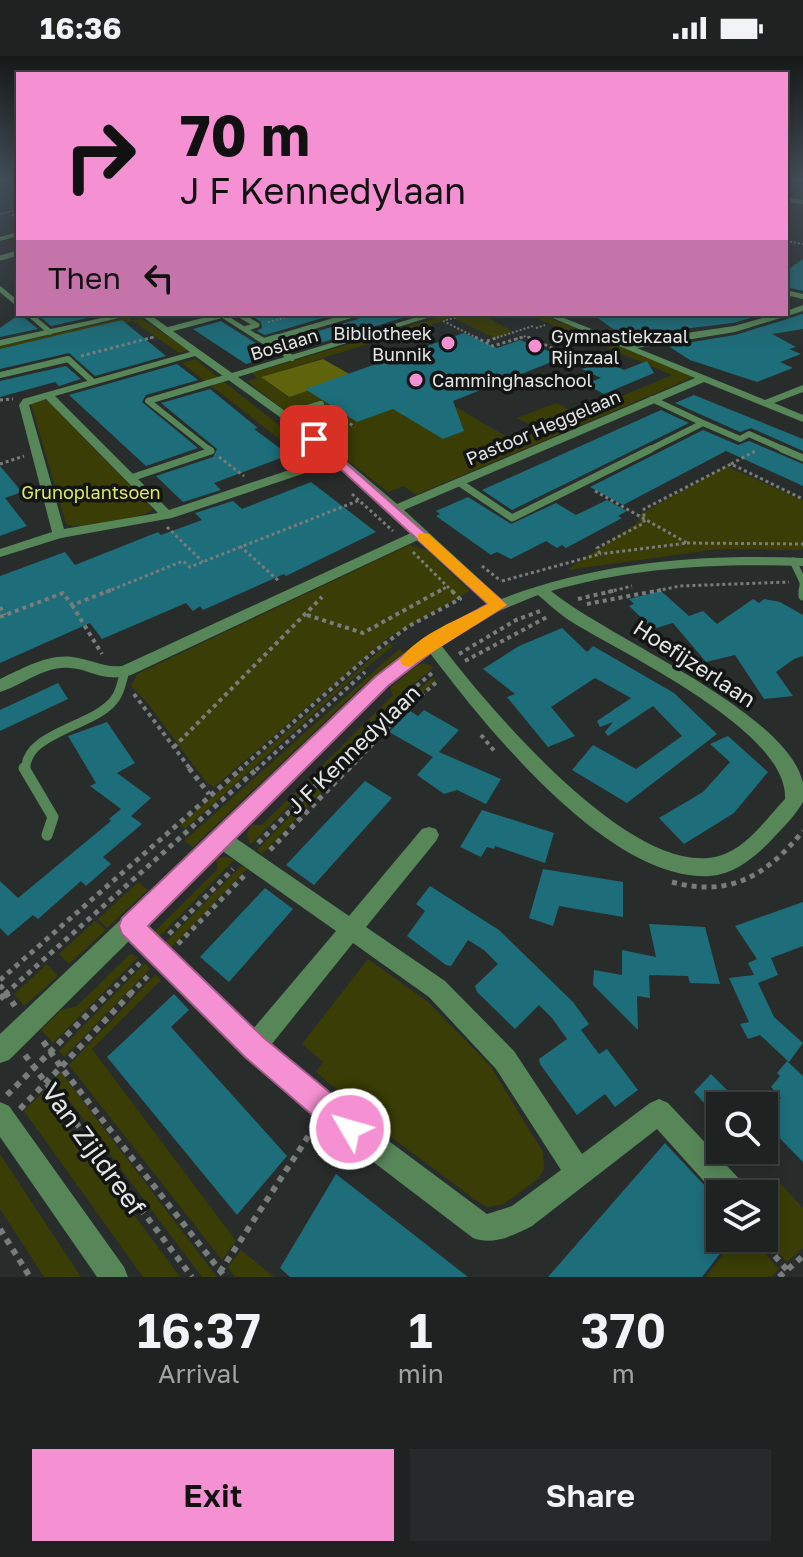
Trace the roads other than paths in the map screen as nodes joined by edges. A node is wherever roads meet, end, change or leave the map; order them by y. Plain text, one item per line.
1 (0, 289) edge
2 (16, 302) edge
3 (31, 316) edge
4 (123, 316) edge
5 (145, 316) edge
6 (221, 316) edge
7 (226, 316) edge
8 (241, 316) edge
9 (349, 316) edge
10 (552, 316) edge
11 (779, 316) edge
12 (439, 317) edge
13 (244, 329) junction
14 (50, 332) junction
15 (161, 333) junction
16 (264, 341) junction
17 (0, 343) edge
18 (629, 347) junction
19 (199, 352) junction
20 (292, 358) junction
21 (0, 375) edge
22 (232, 376) junction
23 (704, 378) junction
24 (92, 381) junction
25 (803, 388) edge
26 (47, 394) junction
27 (652, 399) junction
28 (765, 403) junction
29 (321, 404) road end
30 (284, 415) junction
31 (803, 419) edge
32 (703, 423) junction
33 (338, 458) junction
34 (803, 458) edge
35 (131, 478) junction
36 (460, 483) junction
37 (396, 509) junction
38 (161, 516) junction
39 (59, 534) junction
40 (420, 534) junction
41 (0, 553) edge
42 (801, 575) edge
43 (542, 591) junction
44 (803, 596) edge
45 (499, 605) junction
46 (431, 643) junction
47 (125, 671) junction
48 (0, 686) edge
49 (47, 835) dead end
50 (429, 835) dead end
51 (221, 839) junction
52 (131, 926) junction
53 (351, 930) junction
54 (14, 1037) edge
55 (254, 1047) junction
56 (2, 1114) edge
57 (579, 1173) junction
58 (721, 1180) edge
59 (114, 1277) edge

1 - 2 lane
3 - 14 lane
4 - 14 street
5 - 15 street
6 - 15 lane
7 - 13 lane
8 - 13 lane
9 - 16 lane
10 - 18 street
11 - 18 street
12 - 20 street, Boslaan
13 - 16 lane
14 - 17 street
15 - 19 street
16 - 20 lane
18 - 23 street
19 - 22 street
19 - 24 street
20 - 22 street, Boslaan
21 - 24 lane
22 - 30 street
22 - 35 lane
23 - 27 street, Pastoor Heggelaan
23 - 28 street
24 - 26 street
25 - 28 street
26 - 35 street
26 - 39 street
27 - 32 lane
27 - 36 street, Pastoor Heggelaan
28 - 31 street
29 - 30 lane
30 - 33 street
32 - 34 lane
32 - 36 lane
33 - 37 street
33 - 38 street
35 - 38 street
36 - 37 street, Pastoor Heggelaan
37 - 40 street
38 - 39 street
39 - 41 street
40 - 45 street
40 - 47 street
42 - 43 street, J F Kennedylaan
42 - 44 lane
43 - 45 street, J F Kennedylaan
43 - 46 street, Hoefijzerlaan
45 - 46 street, J F Kennedylaan
46 - 51 street, J F Kennedylaan
47 - 48 street
47 - 49 lane
50 - 53 street
51 - 52 street, J F Kennedylaan
51 - 53 street
52 - 54 street, J F Kennedylaan
52 - 55 street
53 - 55 street
53 - 57 street
55 - 57 street
56 - 59 street
57 - 58 street

